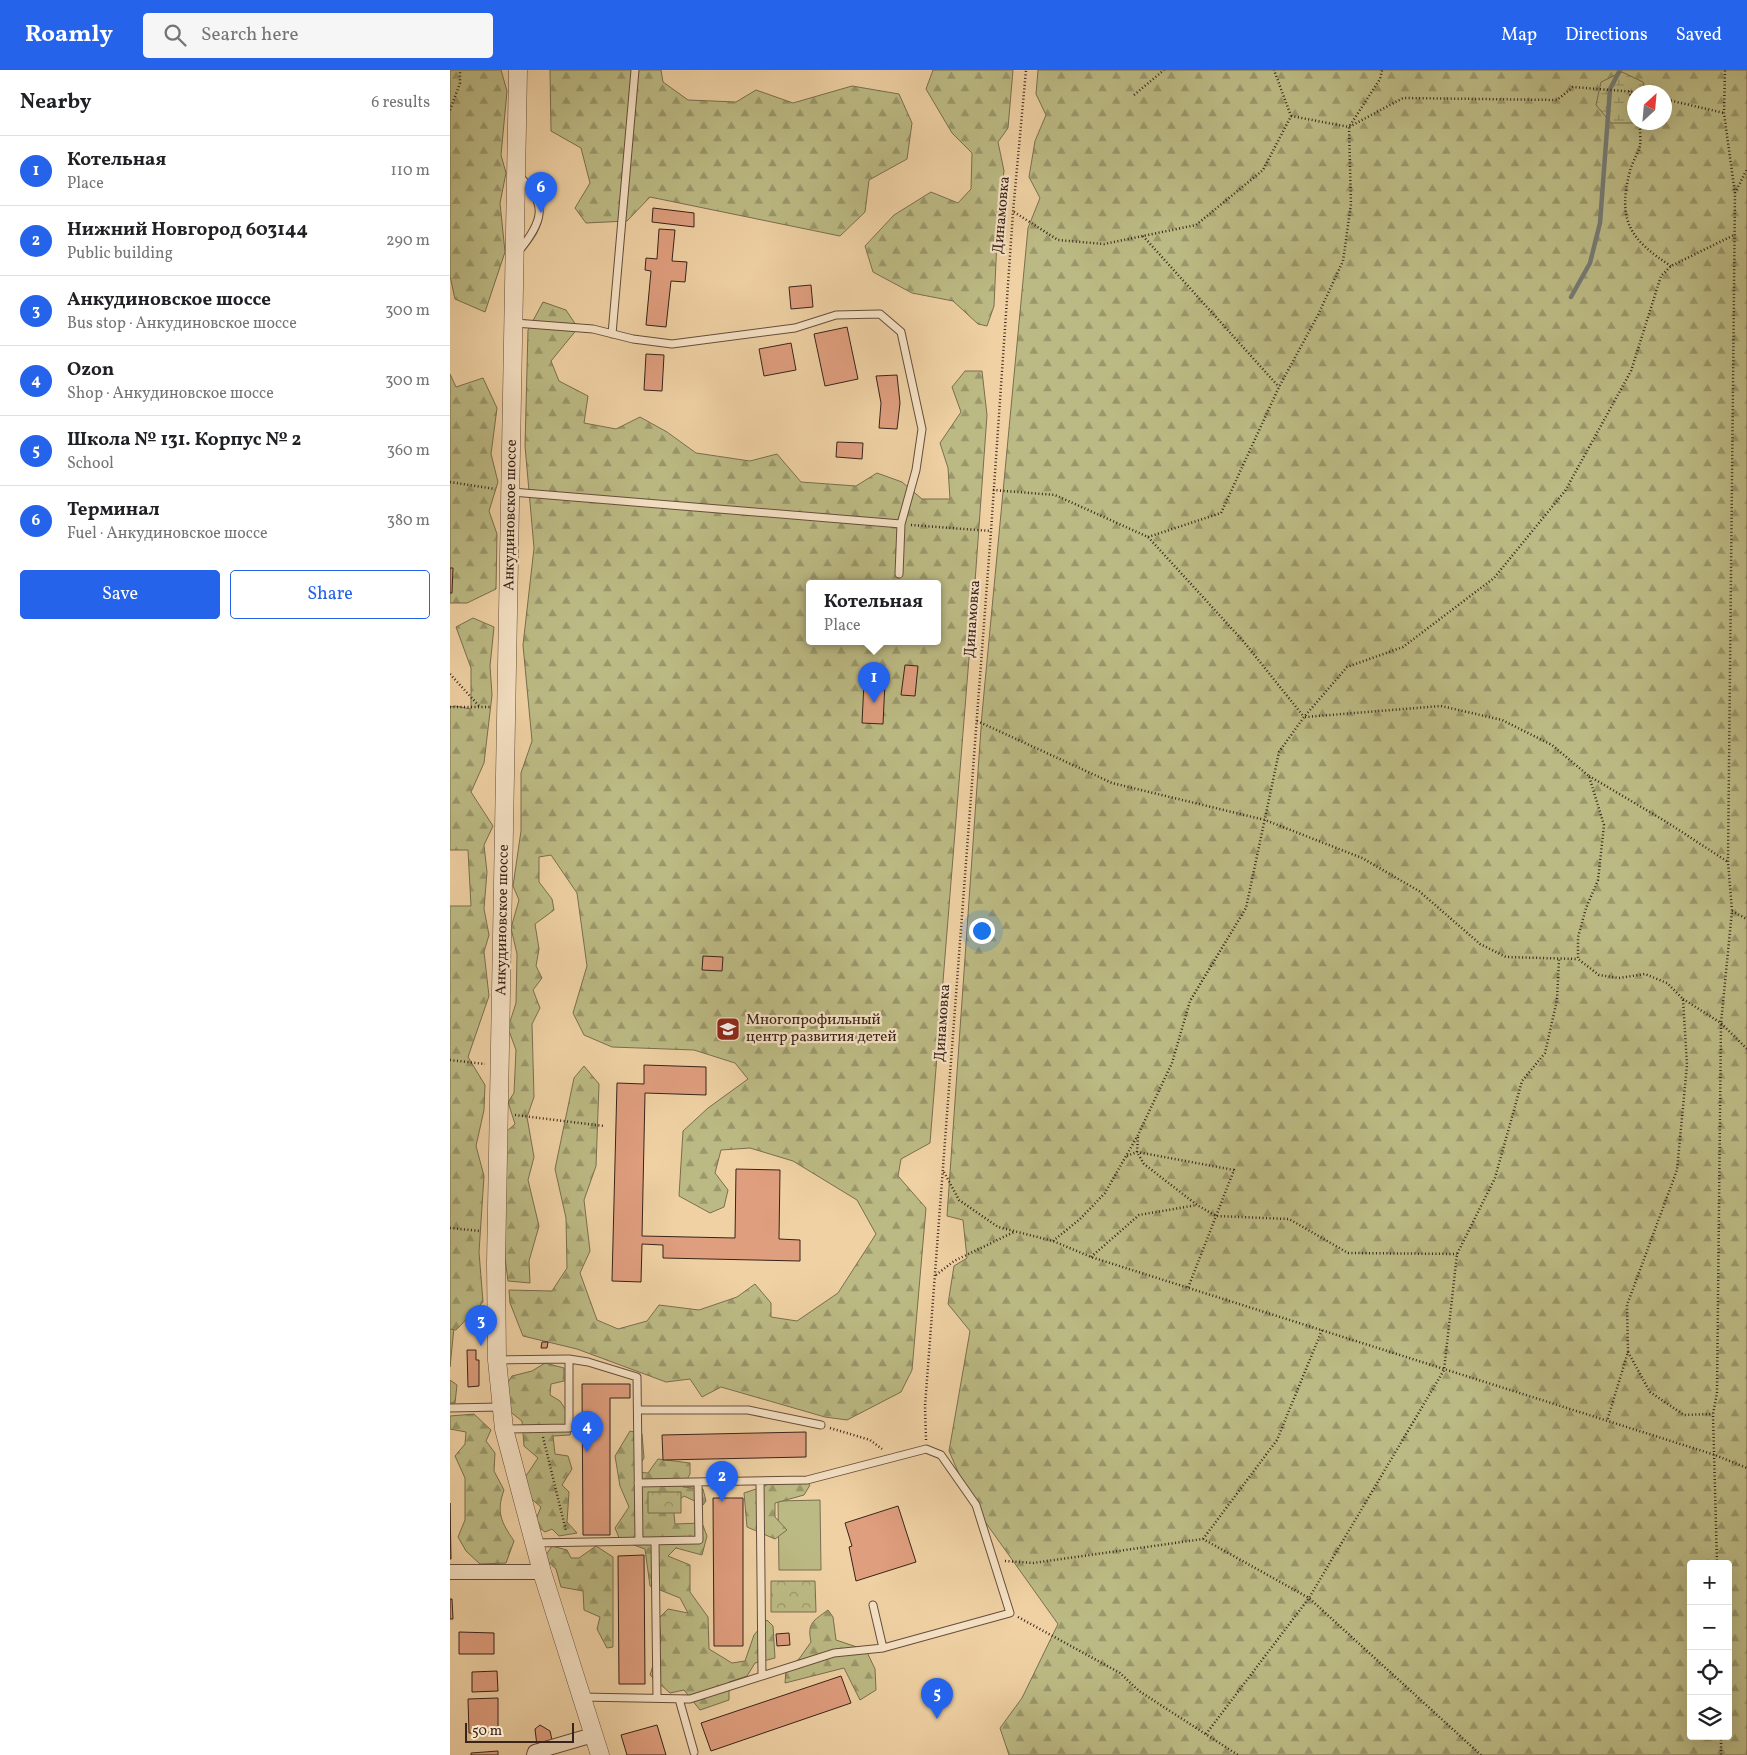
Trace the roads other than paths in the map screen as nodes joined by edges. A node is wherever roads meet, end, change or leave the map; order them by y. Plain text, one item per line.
1 (518, 70) edge
2 (635, 70) edge
3 (514, 323) junction
4 (612, 334) junction
5 (512, 492) junction
6 (901, 524) junction
7 (899, 574) dead end
8 (569, 1359) junction
9 (497, 1360) junction
10 (500, 1407) junction
11 (450, 1408) edge
12 (638, 1410) junction
13 (821, 1426) road end
14 (504, 1430) junction
15 (760, 1481) junction
16 (698, 1482) junction
17 (638, 1484) junction
18 (638, 1541) junction
19 (655, 1541) junction
20 (534, 1543) junction
21 (450, 1572) edge
22 (542, 1572) junction
23 (873, 1605) dead end
24 (882, 1648) junction
25 (762, 1676) junction
26 (581, 1697) junction
27 (657, 1698) junction
28 (679, 1699) junction
29 (593, 1735) junction
30 (694, 1752) dead end
31 (534, 1755) edge
32 (600, 1755) edge

1 - 3 street, Анкудиновское шоссе
2 - 4 lane
3 - 4 lane
3 - 5 street, Анкудиновское шоссе
4 - 6 lane
5 - 6 lane
5 - 9 street, Анкудиновское шоссе
6 - 7 lane
8 - 9 lane
8 - 12 lane
8 - 14 lane
9 - 10 street, Анкудиновское шоссе
10 - 11 lane
10 - 14 street, Анкудиновское шоссе
12 - 13 lane
12 - 17 lane
14 - 20 street, Анкудиновское шоссе
15 - 16 lane
15 - 24 lane
15 - 25 lane
16 - 17 lane
16 - 19 lane
17 - 18 lane
18 - 19 lane
18 - 20 lane
19 - 27 lane
20 - 22 street, Анкудиновское шоссе
21 - 22 street
22 - 26 street, Анкудиновское шоссе
23 - 24 lane
24 - 25 lane
25 - 28 lane
26 - 27 lane
26 - 29 street, Анкудиновское шоссе
27 - 28 lane
28 - 30 lane
29 - 31 street
29 - 32 street, Анкудиновское шоссе

